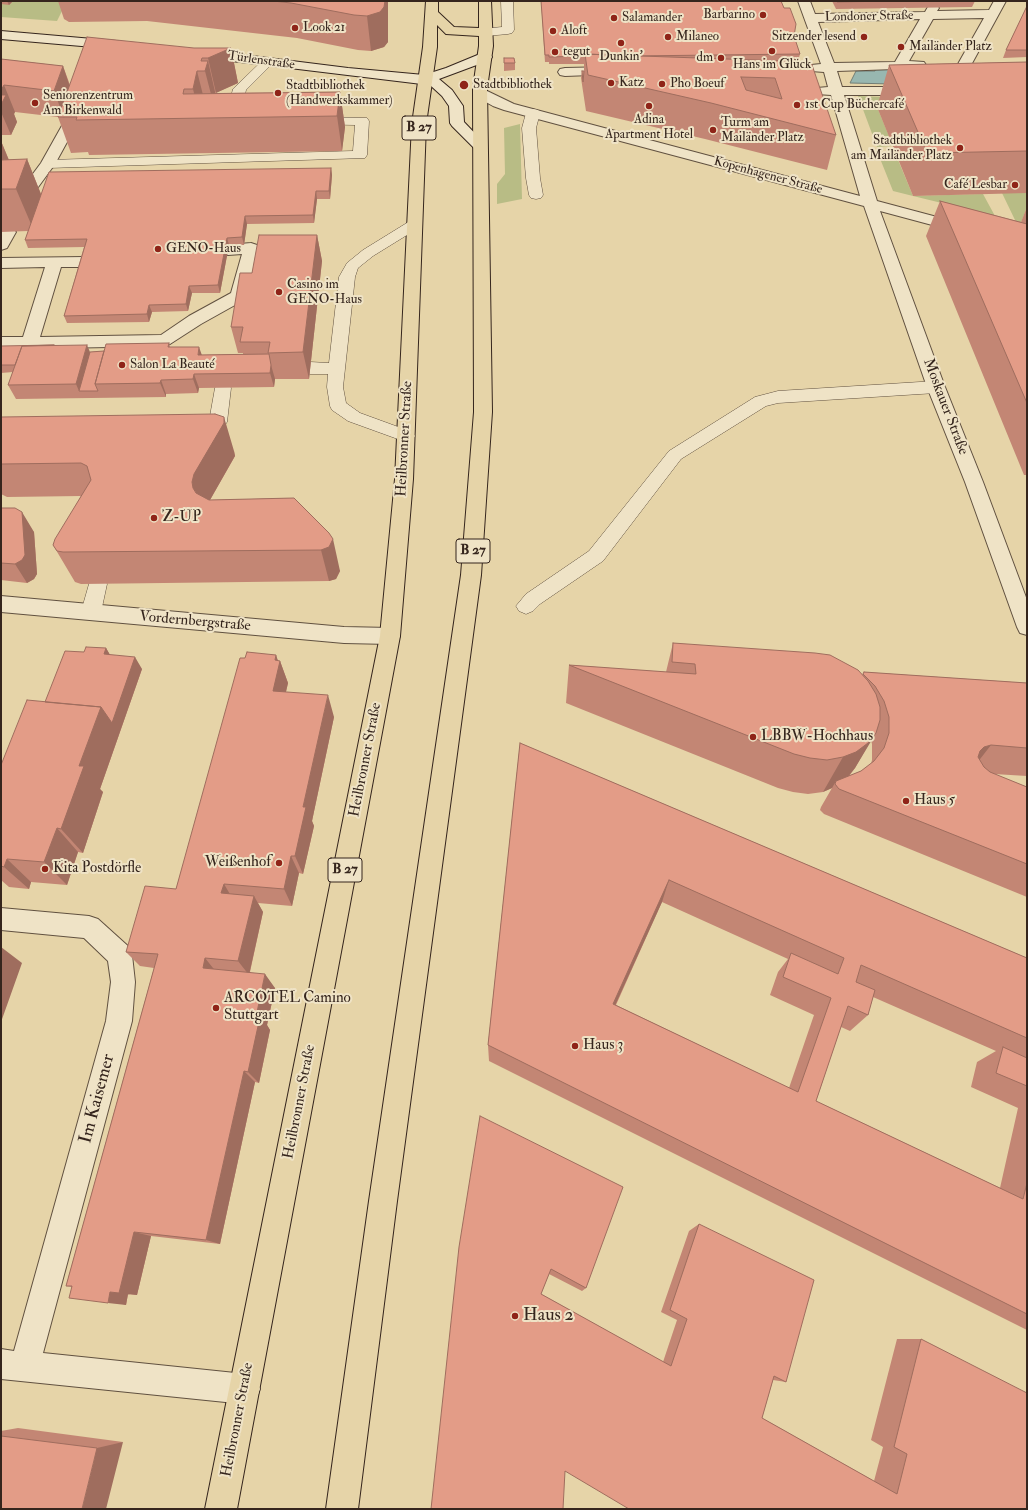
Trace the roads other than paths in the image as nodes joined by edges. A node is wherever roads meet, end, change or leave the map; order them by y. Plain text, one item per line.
1 (486, 1) edge
2 (507, 1) edge
3 (804, 1) edge
4 (1000, 1) edge
5 (431, 6) edge
6 (931, 12) junction
7 (992, 14) junction
8 (810, 18) junction
9 (486, 32) junction
10 (1, 35) edge
11 (106, 44) junction
12 (128, 46) edge
13 (188, 52) edge
14 (98, 55) edge
15 (485, 57) junction
16 (268, 62) junction
17 (949, 64) edge
18 (965, 64) junction
19 (980, 64) edge
20 (933, 65) edge
21 (900, 66) junction
22 (829, 67) junction
23 (801, 68) edge
24 (627, 71) edge
25 (565, 72) dead end
26 (425, 79) junction
27 (582, 83) edge
28 (605, 84) edge
29 (810, 90) edge
30 (836, 91) junction
31 (922, 91) edge
32 (80, 93) edge
33 (480, 93) junction
34 (509, 107) junction
35 (532, 113) junction
36 (248, 122) edge
37 (302, 122) edge
38 (480, 134) junction
39 (48, 164) junction
40 (536, 195) dead end
41 (20, 202) edge
42 (870, 203) junction
43 (415, 224) junction
44 (975, 231) edge
45 (8, 232) edge
46 (1, 245) edge
47 (228, 250) edge
48 (55, 262) junction
49 (85, 262) edge
50 (1, 264) edge
51 (30, 342) junction
52 (1, 343) edge
53 (310, 368) dead end
54 (337, 368) junction
55 (936, 387) junction
56 (223, 388) edge
57 (180, 422) edge
58 (406, 436) junction
59 (98, 584) edge
60 (1, 604) edge
61 (526, 606) dead end
62 (91, 612) junction
63 (1027, 627) edge
64 (390, 636) junction
65 (1, 919) edge
66 (13, 1365) edge
67 (245, 1388) junction
68 (221, 1509) edge
69 (342, 1509) edge

1 - 9 main road, B 27
2 - 9 lane
3 - 8 street
4 - 7 street
5 - 9 main road
5 - 26 main road, Heilbronner Straße / B 27
6 - 7 street, Londoner Straße
6 - 8 street, Londoner Straße
6 - 21 street, Londoner Straße
7 - 18 street
8 - 22 street
9 - 15 main road, B 27
10 - 11 street
11 - 12 street
11 - 14 street
13 - 16 street, Türlenstraße
15 - 26 street
15 - 33 main road, B 27
16 - 26 street, Türlenstraße
16 - 36 lane
17 - 18 street
18 - 19 street
20 - 21 street
21 - 22 street
22 - 23 street
22 - 30 street
24 - 25 street
26 - 38 street
26 - 43 main road, Heilbronner Straße / B 27
27 - 28 street
29 - 30 street
30 - 31 street
30 - 42 street, Moskauer Straße
32 - 39 street
33 - 34 street, Kopenhagener Straße
33 - 38 main road, B 27
34 - 35 street, Kopenhagener Straße
34 - 38 street
35 - 40 lane
35 - 42 street, Kopenhagener Straße
37 - 39 lane
38 - 69 main road, B 27
39 - 41 street
42 - 44 street, Kopenhagener Straße
42 - 55 street, Moskauer Straße
43 - 54 lane
43 - 58 main road, Heilbronner Straße / B 27
45 - 46 street
47 - 51 street
48 - 49 street
48 - 50 street
48 - 51 street
51 - 52 street
53 - 54 lane
54 - 58 lane
55 - 61 lane
55 - 63 street, Moskauer Straße
56 - 57 lane
58 - 64 main road, Heilbronner Straße / B 27
59 - 62 lane
60 - 62 street, Vordernbergstraße
62 - 64 street, Vordernbergstraße
64 - 67 main road, Heilbronner Straße / B 27
65 - 66 street, Im Kaisemer
66 - 67 street, Im Kaisemer
67 - 68 main road, Heilbronner Straße / B 27

